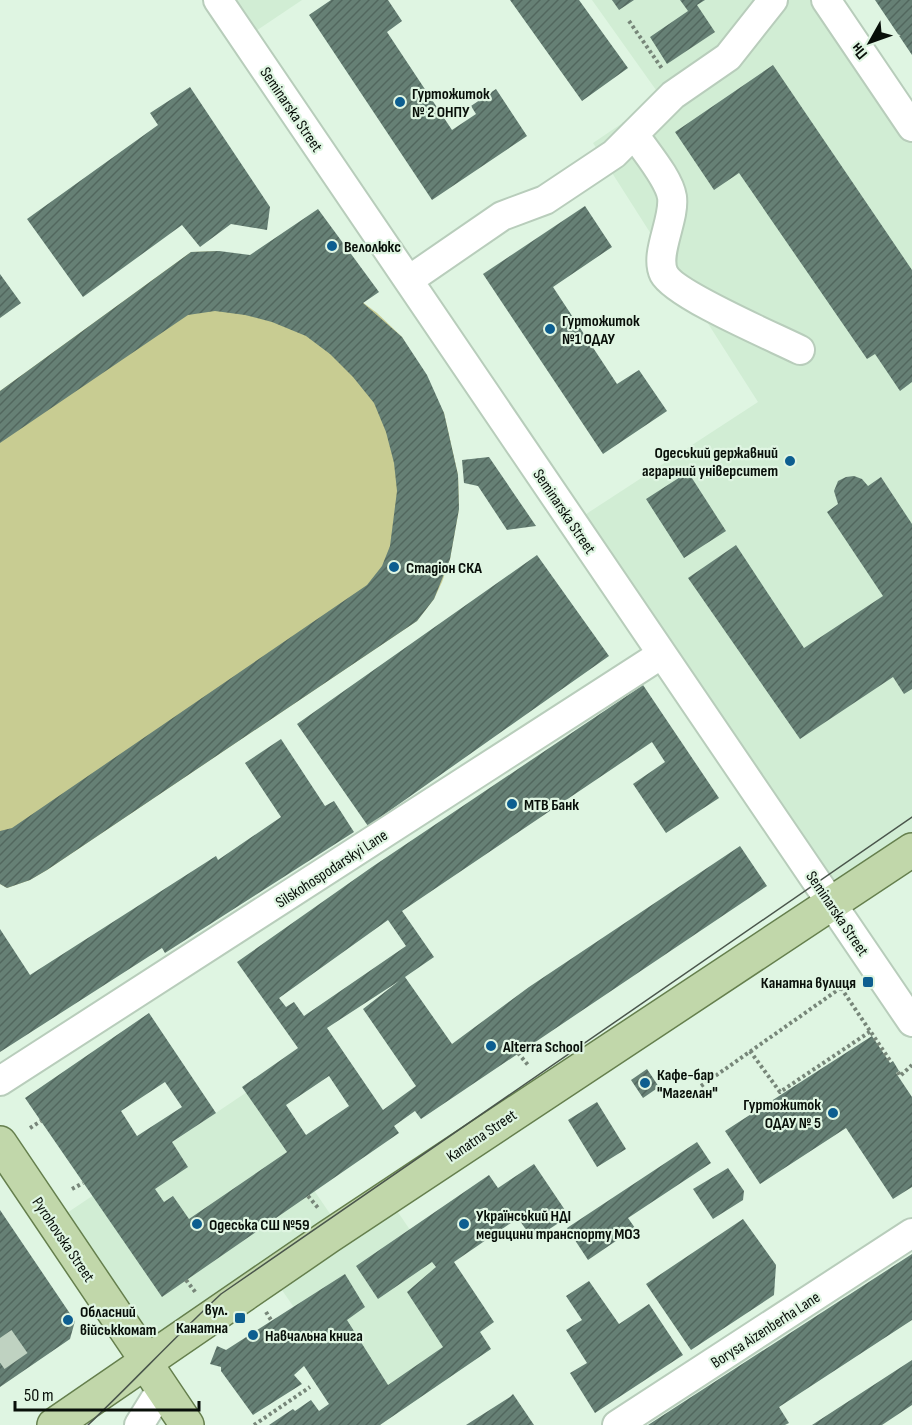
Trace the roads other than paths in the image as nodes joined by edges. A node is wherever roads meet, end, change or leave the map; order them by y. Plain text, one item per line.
1 (218, 0) edge
2 (773, 0) edge
3 (826, 0) edge
4 (912, 127) edge
5 (634, 134) junction
6 (409, 280) junction
7 (800, 350) dead end
8 (662, 654) junction
9 (912, 850) edge
10 (831, 904) junction
11 (912, 1022) edge
12 (0, 1081) edge
13 (0, 1143) edge
14 (912, 1233) edge
15 (155, 1375) junction
16 (54, 1425) edge
17 (139, 1425) edge
18 (187, 1425) edge
19 (618, 1425) edge

1 - 6 street, Seminarska Street
2 - 5 street
3 - 4 street
5 - 6 street
5 - 7 street
6 - 8 street, Seminarska Street
8 - 10 street, Seminarska Street
8 - 12 street, Silskohospodarskyi Lane
9 - 10 main road, Kanatna Street
10 - 11 street, Seminarska Street
10 - 15 main road, Kanatna Street
13 - 15 main road, Pyrohovska Street
14 - 19 street, Borysa Aizenberha Lane
15 - 16 main road, Kanatna Street
15 - 17 street
15 - 18 main road, Pyrohovska Street

